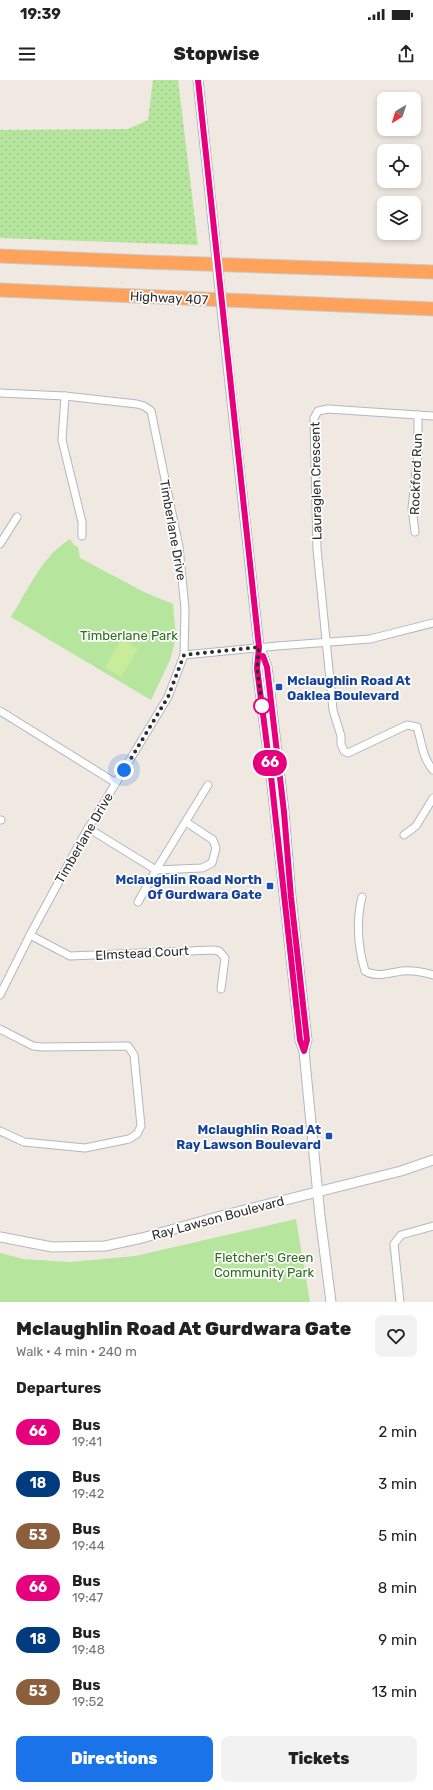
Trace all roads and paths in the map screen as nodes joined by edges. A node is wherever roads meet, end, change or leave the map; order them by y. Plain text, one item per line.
1 (198, 80) edge
2 (0, 256) edge
3 (433, 272) edge
4 (0, 290) edge
5 (433, 309) edge
6 (0, 393) edge
7 (65, 396) junction
8 (418, 415) junction
9 (433, 416) edge
10 (17, 516) dead end
11 (415, 532) dead end
12 (82, 536) dead end
13 (0, 544) edge
14 (433, 623) edge
15 (327, 642) junction
16 (259, 647) junction
17 (184, 655) junction
18 (0, 711) edge
19 (433, 770) edge
20 (116, 783) junction
21 (208, 785) dead end
22 (433, 798) edge
23 (186, 822) junction
24 (88, 828) junction
25 (404, 835) dead end
26 (156, 870) junction
27 (362, 897) dead end
28 (138, 902) dead end
29 (30, 935) junction
30 (433, 975) edge
31 (221, 989) dead end
32 (0, 995) edge
33 (0, 1029) edge
34 (0, 1131) edge
35 (433, 1160) edge
36 (319, 1190) junction
37 (433, 1226) edge
38 (0, 1237) edge
39 (331, 1302) edge
40 (400, 1302) edge

1 - 16 street, bridge
2 - 3 highway
4 - 5 highway, Highway 407
6 - 7 street, Timberlane Drive
7 - 12 street
7 - 17 street, Timberlane Drive
8 - 9 street, Lauraglen Crescent
8 - 11 street, Rockford Run
8 - 15 street, Lauraglen Crescent
10 - 13 street
14 - 15 street
15 - 16 street
15 - 19 street, Lauraglen Crescent
16 - 17 street
16 - 36 street
17 - 20 street, Timberlane Drive
18 - 20 street
20 - 24 street, Timberlane Drive
21 - 23 street
22 - 25 street
23 - 26 street
23 - 26 street
24 - 26 street
24 - 29 street, Timberlane Drive
26 - 28 street
27 - 30 street
29 - 31 street, Elmstead Court
29 - 32 street, Timberlane Drive
33 - 34 street
35 - 36 street, Ray Lawson Boulevard
36 - 38 street, Ray Lawson Boulevard
36 - 39 street
37 - 40 street

